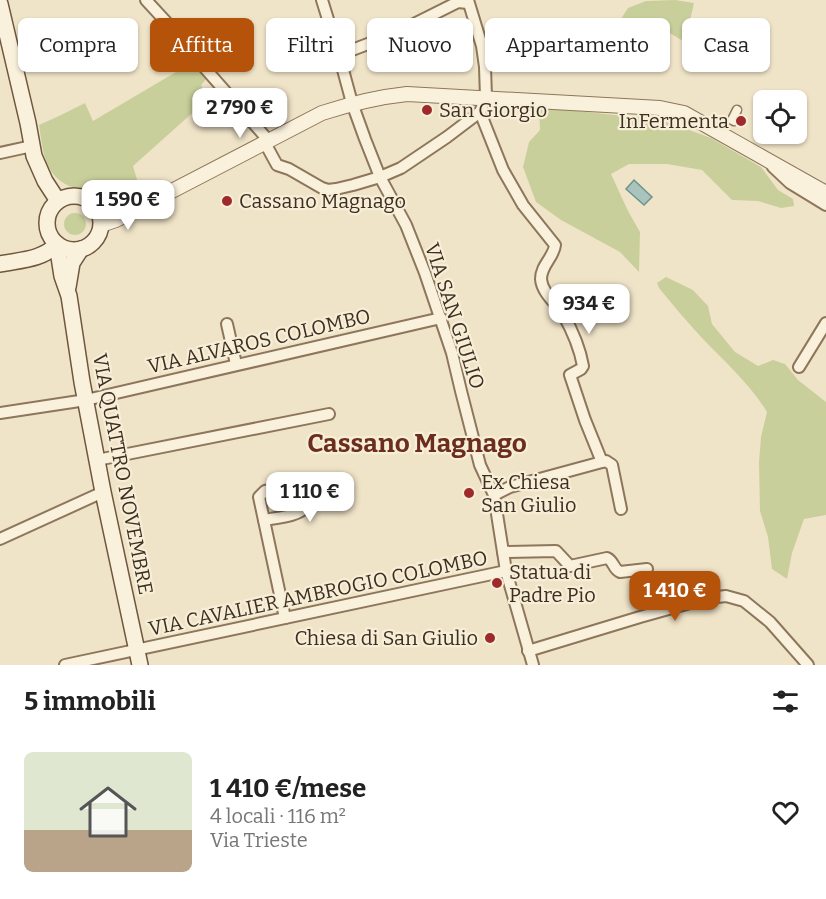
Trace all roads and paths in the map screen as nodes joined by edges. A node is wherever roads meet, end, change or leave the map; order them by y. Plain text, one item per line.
1 (146, 0) edge
2 (322, 0) edge
3 (468, 2) edge
4 (0, 4) edge
5 (328, 18) edge
6 (355, 49) edge
7 (344, 72) edge
8 (486, 97) junction
9 (352, 103) junction
10 (738, 110) dead end
11 (480, 112) junction
12 (734, 121) dead end
13 (267, 142) junction
14 (32, 146) junction
15 (0, 153) edge
16 (759, 155) junction
17 (380, 177) junction
18 (826, 193) edge
19 (58, 201) junction
20 (95, 205) junction
21 (826, 205) edge
22 (140, 207) junction
23 (101, 225) junction
24 (57, 244) junction
25 (81, 249) junction
26 (42, 256) junction
27 (60, 261) junction
28 (0, 264) edge
29 (67, 290) junction
30 (441, 318) junction
31 (826, 323) edge
32 (226, 324) dead end
33 (236, 364) junction
34 (800, 367) dead end
35 (86, 400) junction
36 (0, 413) edge
37 (329, 414) dead end
38 (98, 460) junction
39 (602, 462) junction
40 (324, 480) dead end
41 (303, 483) junction
42 (104, 492) junction
43 (494, 495) junction
44 (621, 509) dead end
45 (264, 520) junction
46 (0, 539) edge
47 (503, 552) junction
48 (647, 569) dead end
49 (506, 571) junction
50 (285, 618) junction
51 (528, 651) junction
52 (138, 658) edge
53 (65, 665) edge
54 (533, 665) edge
55 (808, 665) edge

1 - 13 street
2 - 5 street, VIA SAN GIULIO
3 - 6 street
3 - 8 street
4 - 14 main road
7 - 9 street, VIA SAN GIULIO
8 - 9 street
8 - 11 street
8 - 16 street
9 - 13 street
9 - 17 street, VIA SAN GIULIO
10 - 12 street
11 - 17 street
11 - 39 street
13 - 17 street
13 - 22 street
14 - 15 street
14 - 19 main road
16 - 18 street
16 - 21 street
17 - 30 street, VIA SAN GIULIO
19 - 20 main road
19 - 24 main road, VIA QUATTRO NOVEMBRE
20 - 22 street
20 - 23 main road
22 - 23 street
23 - 25 main road, VIA QUATTRO NOVEMBRE
24 - 25 main road
24 - 26 main road
24 - 27 main road, VIA QUATTRO NOVEMBRE
25 - 29 main road, VIA QUATTRO NOVEMBRE
26 - 27 main road
26 - 28 main road
27 - 29 main road, VIA QUATTRO NOVEMBRE
29 - 35 main road, VIA QUATTRO NOVEMBRE
30 - 33 street, VIA ALVAROS COLOMBO
30 - 43 street, VIA SAN GIULIO
31 - 34 street
32 - 33 street
33 - 35 street, VIA ALVAROS COLOMBO
35 - 36 street, VIA ALVAROS COLOMBO
35 - 38 main road, VIA QUATTRO NOVEMBRE
37 - 38 street
38 - 42 main road, VIA QUATTRO NOVEMBRE
39 - 43 street
39 - 44 street
40 - 41 street
41 - 45 street
41 - 45 street
42 - 46 street
42 - 52 main road, VIA QUATTRO NOVEMBRE
43 - 47 street, VIA SAN GIULIO
45 - 50 street
47 - 48 street
47 - 49 street, VIA SAN GIULIO
49 - 50 street, VIA CAVALIER AMBROGIO COLOMBO
49 - 51 street, VIA SAN GIULIO
50 - 52 street, VIA CAVALIER AMBROGIO COLOMBO
51 - 54 street, VIA SAN GIULIO
51 - 55 street
52 - 53 street, VIA CAVALIER AMBROGIO COLOMBO

